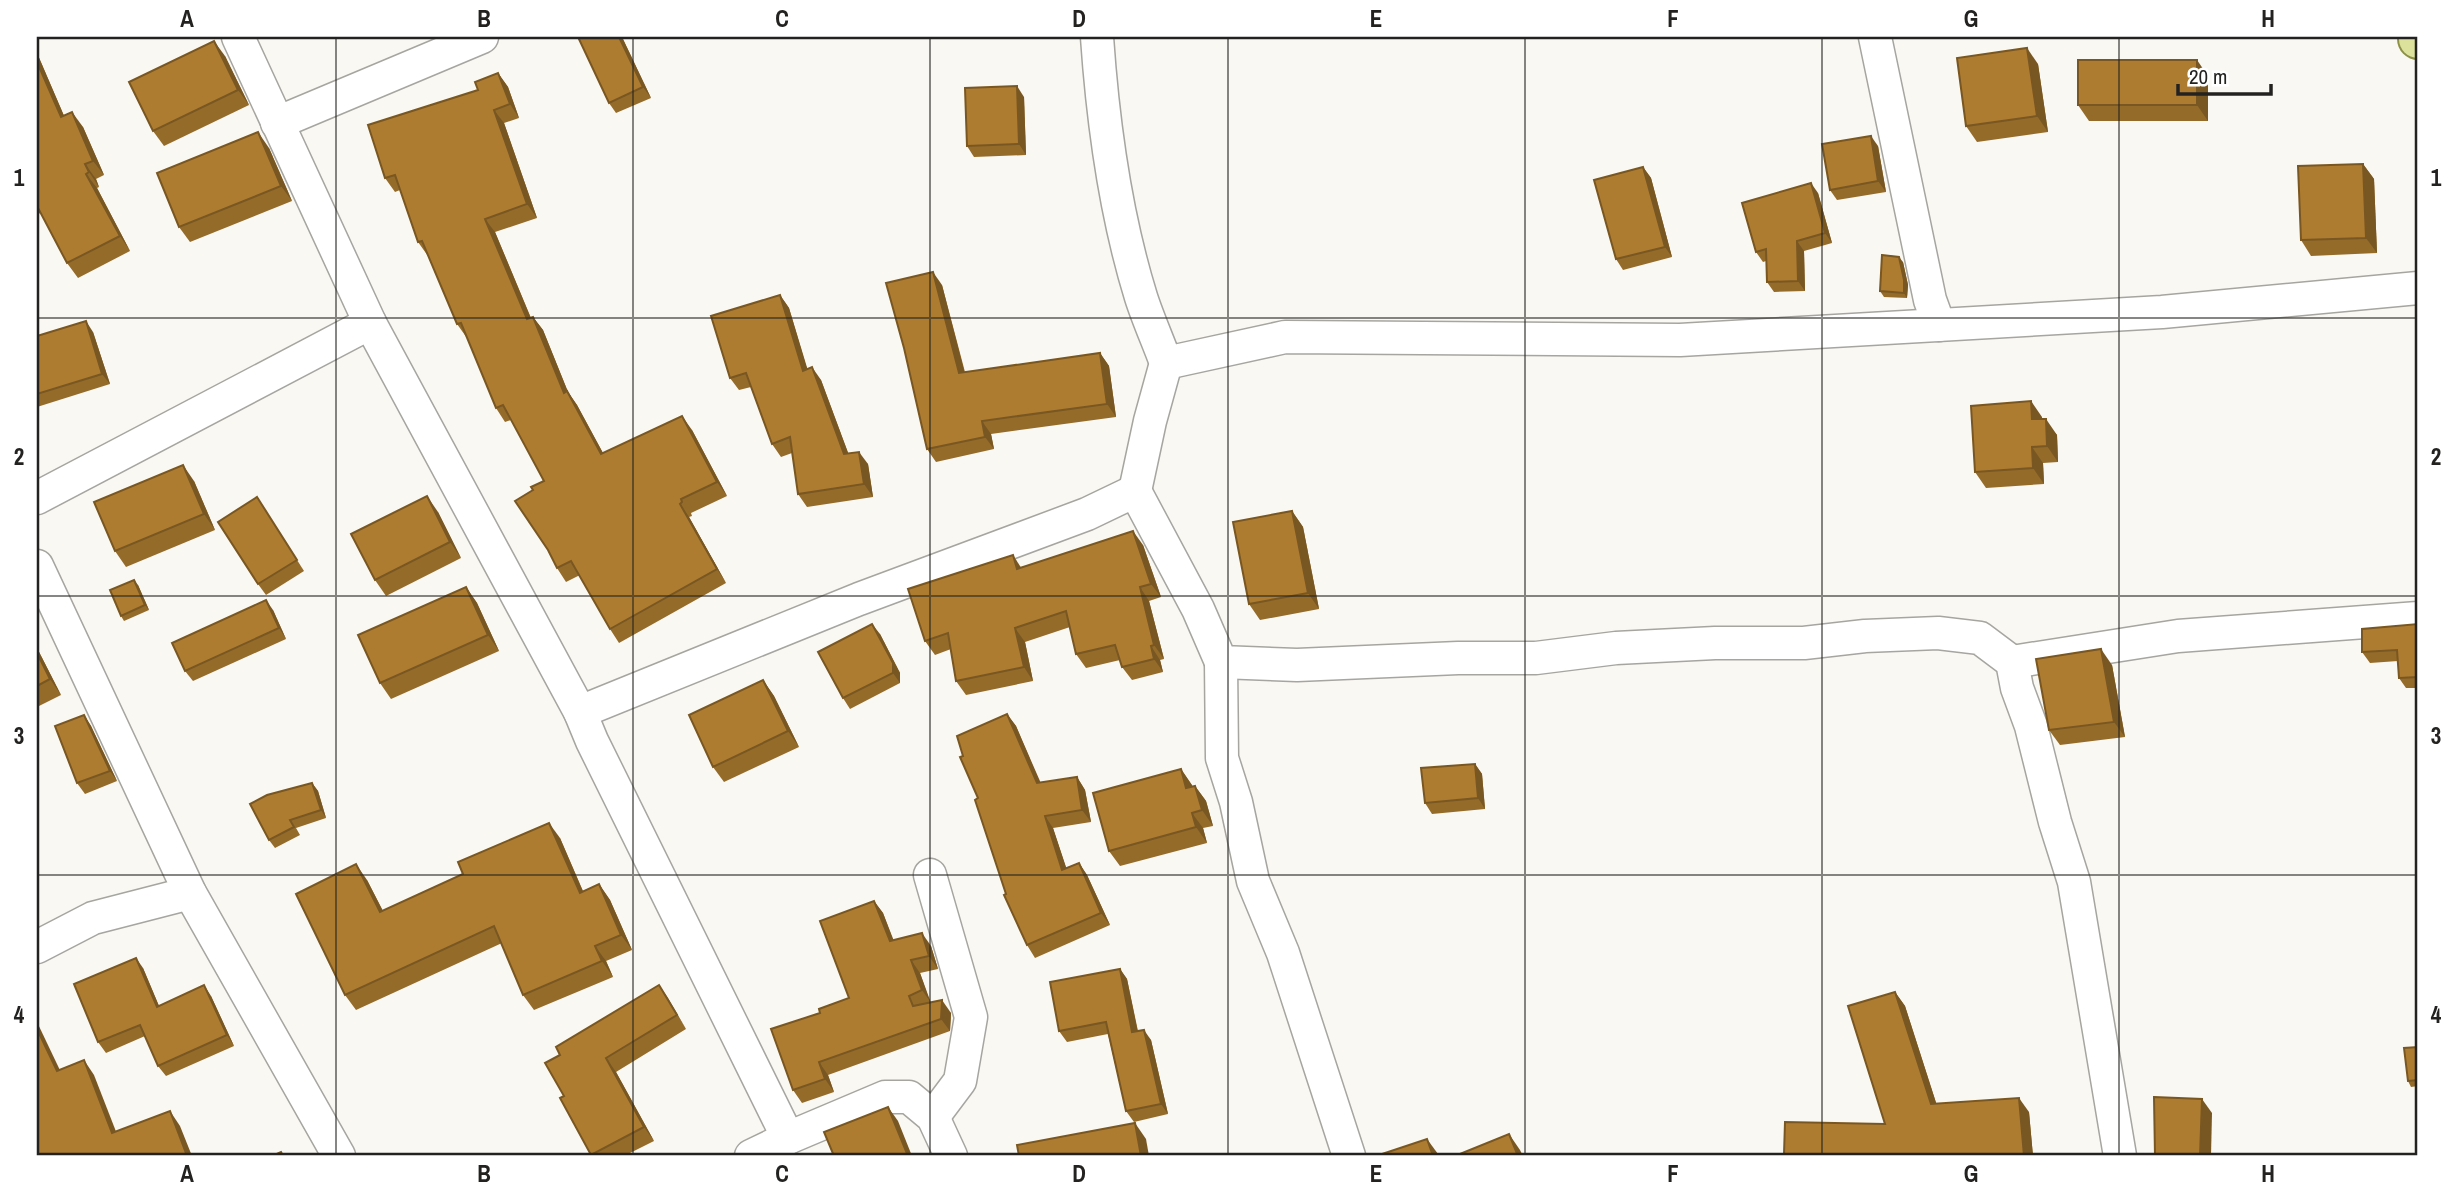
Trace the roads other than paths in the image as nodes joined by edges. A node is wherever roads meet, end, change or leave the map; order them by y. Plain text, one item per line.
1 (239, 37) edge
2 (482, 37) edge
3 (1097, 37) edge
4 (1875, 37) edge
5 (277, 123) junction
6 (2418, 288) edge
7 (370, 323) junction
8 (1939, 325) junction
9 (1166, 363) junction
10 (1135, 491) junction
11 (37, 498) edge
12 (37, 566) edge
13 (2418, 618) edge
14 (1221, 662) junction
15 (2012, 662) junction
16 (580, 712) junction
17 (930, 875) dead end
18 (190, 893) junction
19 (37, 947) edge
20 (933, 1117) junction
21 (788, 1138) junction
22 (339, 1156) edge
23 (751, 1156) edge
24 (951, 1156) edge
25 (1349, 1156) edge
26 (2120, 1156) edge

1 - 5 street
2 - 5 street
3 - 9 street
4 - 8 street
5 - 7 street
6 - 8 street
7 - 11 street
7 - 16 street
8 - 9 street
9 - 10 street
10 - 14 street
10 - 16 street
12 - 18 street
13 - 15 street
14 - 15 street
14 - 25 street
15 - 26 street
16 - 21 street
17 - 20 street
18 - 19 street
18 - 22 street
20 - 21 street
20 - 24 street
21 - 23 street

